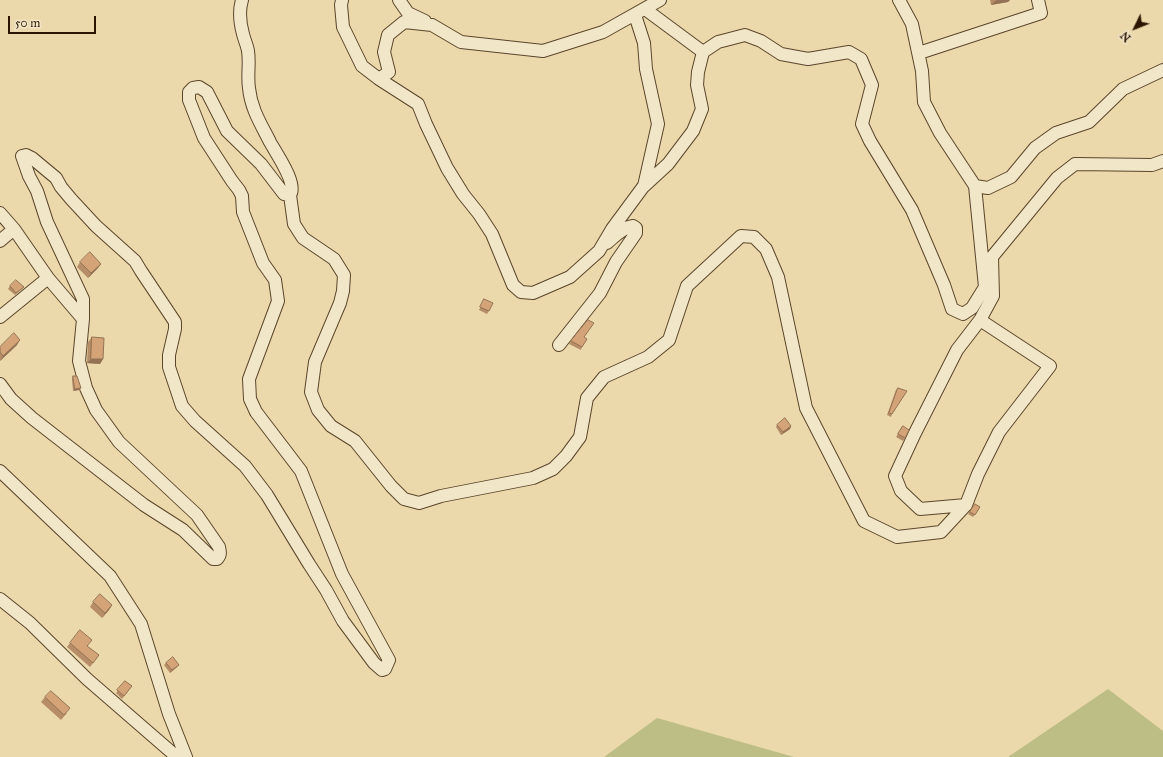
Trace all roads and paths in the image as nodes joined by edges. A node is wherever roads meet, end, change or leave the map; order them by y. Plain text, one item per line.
1 (242, 0) edge
2 (342, 0) edge
3 (399, 0) edge
4 (660, 0) edge
5 (899, 0) edge
6 (1038, 0) edge
7 (640, 12) junction
8 (432, 25) junction
9 (703, 52) junction
10 (919, 53) junction
11 (1163, 70) edge
12 (379, 79) junction
13 (1163, 161) edge
14 (975, 186) junction
15 (643, 187) junction
16 (290, 195) junction
17 (0, 213) edge
18 (14, 230) junction
19 (0, 241) edge
20 (599, 251) junction
21 (987, 257) junction
22 (48, 278) junction
23 (0, 317) edge
24 (83, 319) junction
25 (980, 320) junction
26 (559, 345) dead end
27 (0, 384) edge
28 (0, 471) edge
29 (966, 505) junction
30 (0, 599) edge
31 (177, 757) edge
32 (186, 757) edge

1 - 16 street
2 - 12 street
3 - 8 street
4 - 7 street
5 - 10 street
6 - 10 street
7 - 8 street
7 - 9 street
7 - 15 street
8 - 12 street
9 - 15 street
9 - 21 street
10 - 14 street
11 - 14 street
12 - 20 street
13 - 21 street
14 - 21 street
15 - 20 street
16 - 24 street
16 - 29 street
17 - 18 street
18 - 19 street
18 - 22 street
20 - 26 street
21 - 25 street
22 - 23 street
22 - 24 street
24 - 27 street
25 - 29 street
25 - 29 street
28 - 32 street
30 - 31 street

